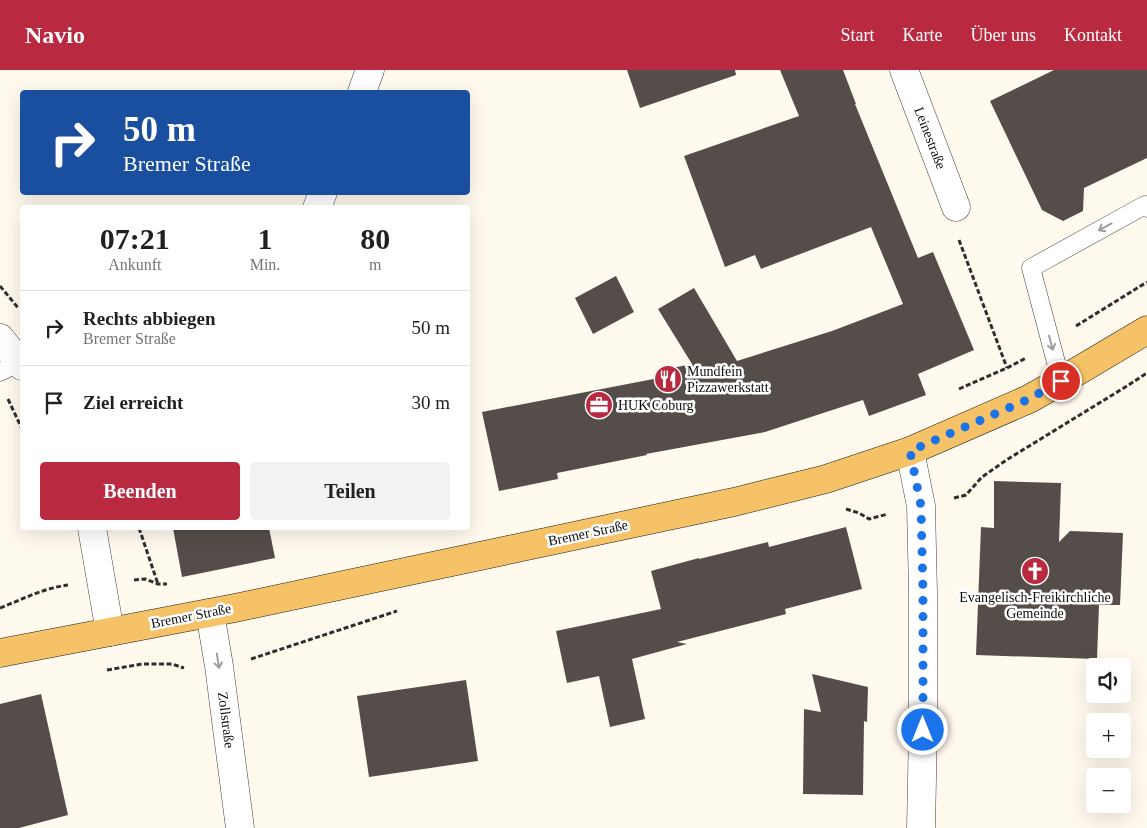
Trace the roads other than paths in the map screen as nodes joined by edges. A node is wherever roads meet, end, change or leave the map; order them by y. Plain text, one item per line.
1 (370, 70) edge
2 (904, 70) edge
3 (363, 90) edge
4 (956, 207) road end
5 (1147, 208) edge
6 (1147, 330) edge
7 (0, 338) edge
8 (14, 367) edge
9 (1061, 381) junction
10 (910, 451) junction
11 (95, 530) edge
12 (210, 613) junction
13 (110, 632) junction
14 (0, 653) edge
15 (240, 828) edge
16 (921, 828) edge

1 - 3 street
2 - 4 street, Leinestraße
5 -> 9 lane
6 - 9 main road, Bremer Straße
7 - 8 street
9 - 10 main road, Bremer Straße
10 - 12 main road, Bremer Straße
10 - 16 street
11 - 13 street
12 - 13 main road, Bremer Straße
12 -> 15 street, Zollstraße
13 - 14 main road, Bremer Straße

